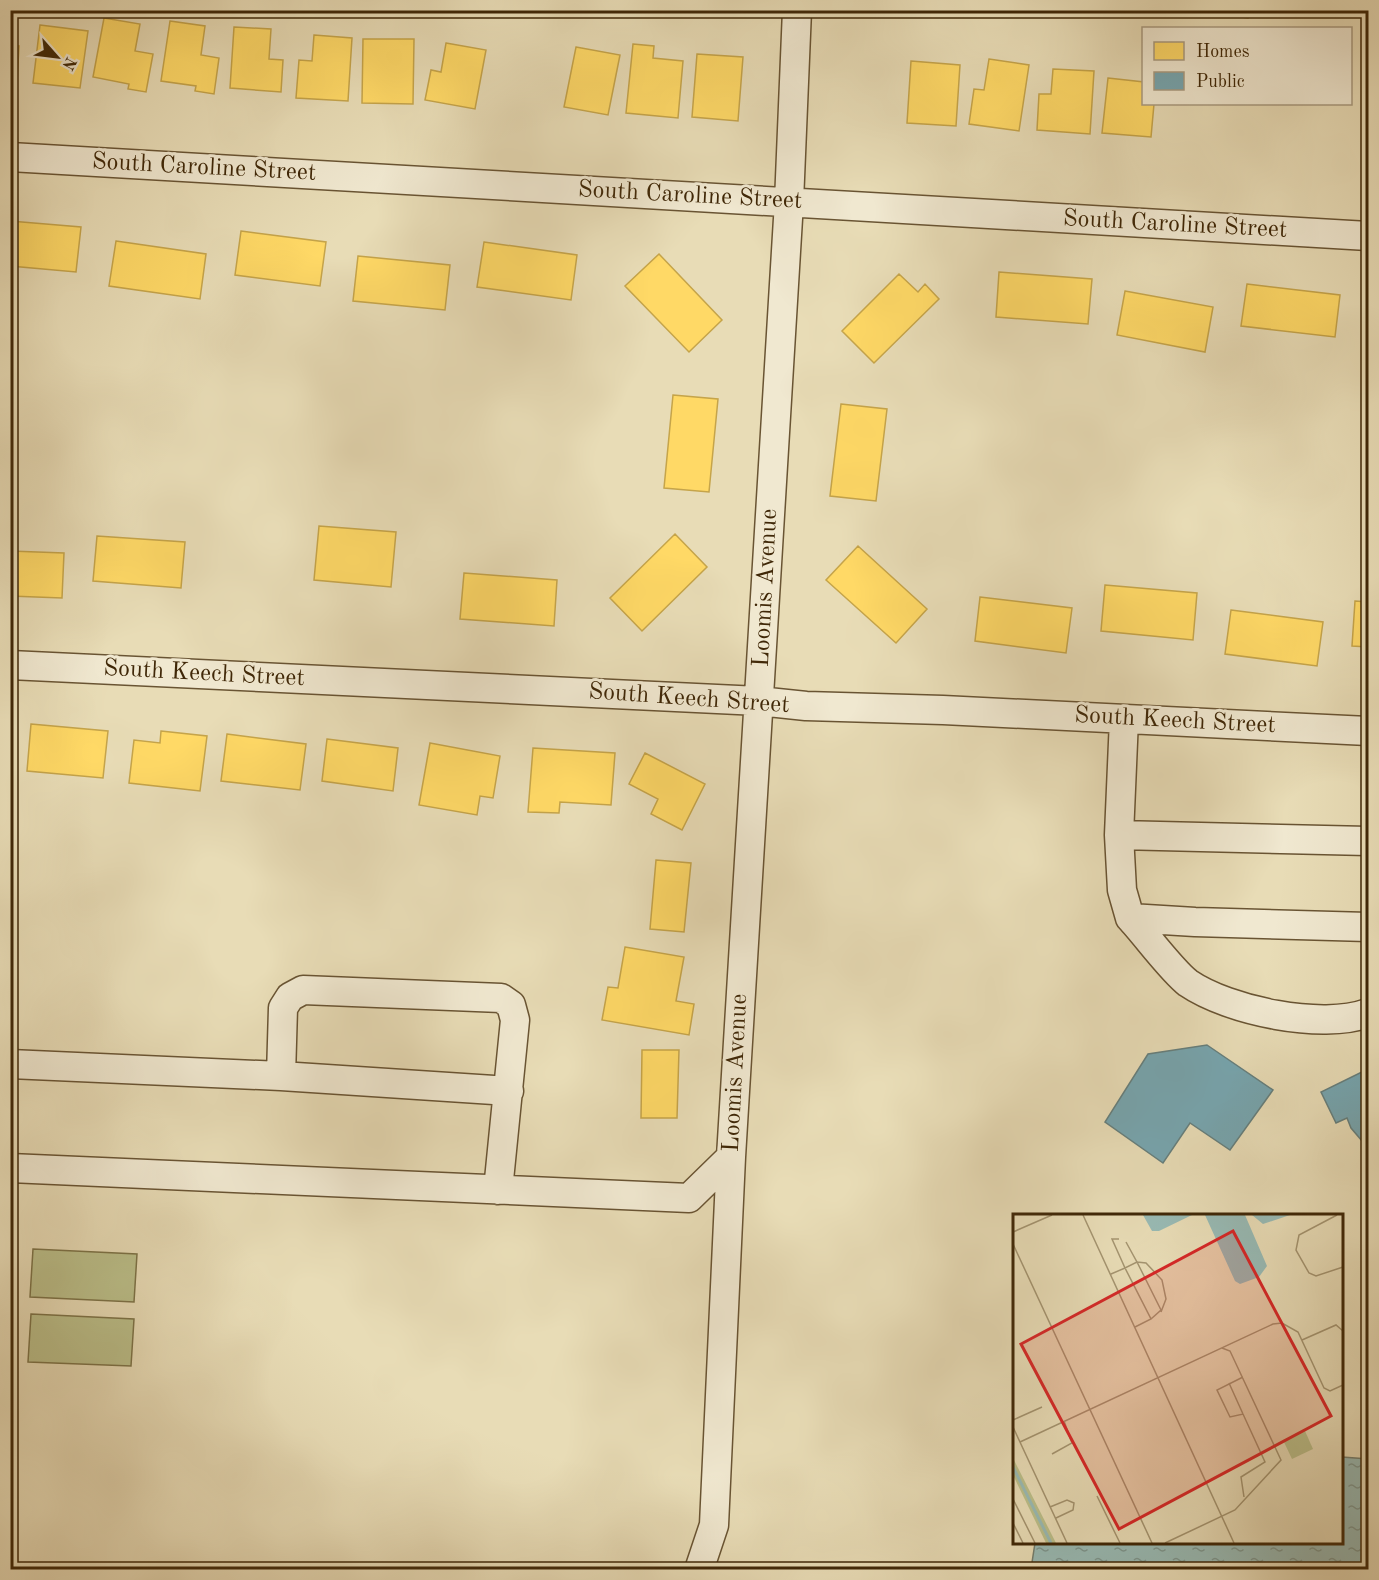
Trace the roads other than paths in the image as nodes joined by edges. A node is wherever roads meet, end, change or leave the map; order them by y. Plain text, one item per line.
1 (789, 11) edge
2 (10, 157) edge
3 (789, 202) junction
4 (1368, 236) edge
5 (10, 665) edge
6 (759, 701) junction
7 (1124, 719) junction
8 (1368, 731) edge
9 (1119, 835) junction
10 (1368, 840) edge
11 (1130, 918) junction
12 (1368, 927) edge
13 (1368, 1013) edge
14 (10, 1064) edge
15 (281, 1076) junction
16 (508, 1091) junction
17 (731, 1157) junction
18 (10, 1168) edge
19 (498, 1190) junction
20 (699, 1569) edge

1 - 3 street, Loomis Avenue
2 - 3 street, South Caroline Street
3 - 4 street, South Caroline Street
3 - 6 street, Loomis Avenue
5 - 6 street, South Keech Street
6 - 7 street, South Keech Street
6 - 17 street, Loomis Avenue
7 - 8 street, South Keech Street
7 - 9 street
9 - 10 street
9 - 11 street
11 - 12 street
11 - 13 street
14 - 15 street
15 - 16 street
15 - 16 street
16 - 19 street
17 - 19 street
17 - 20 street, Loomis Avenue
18 - 19 street

